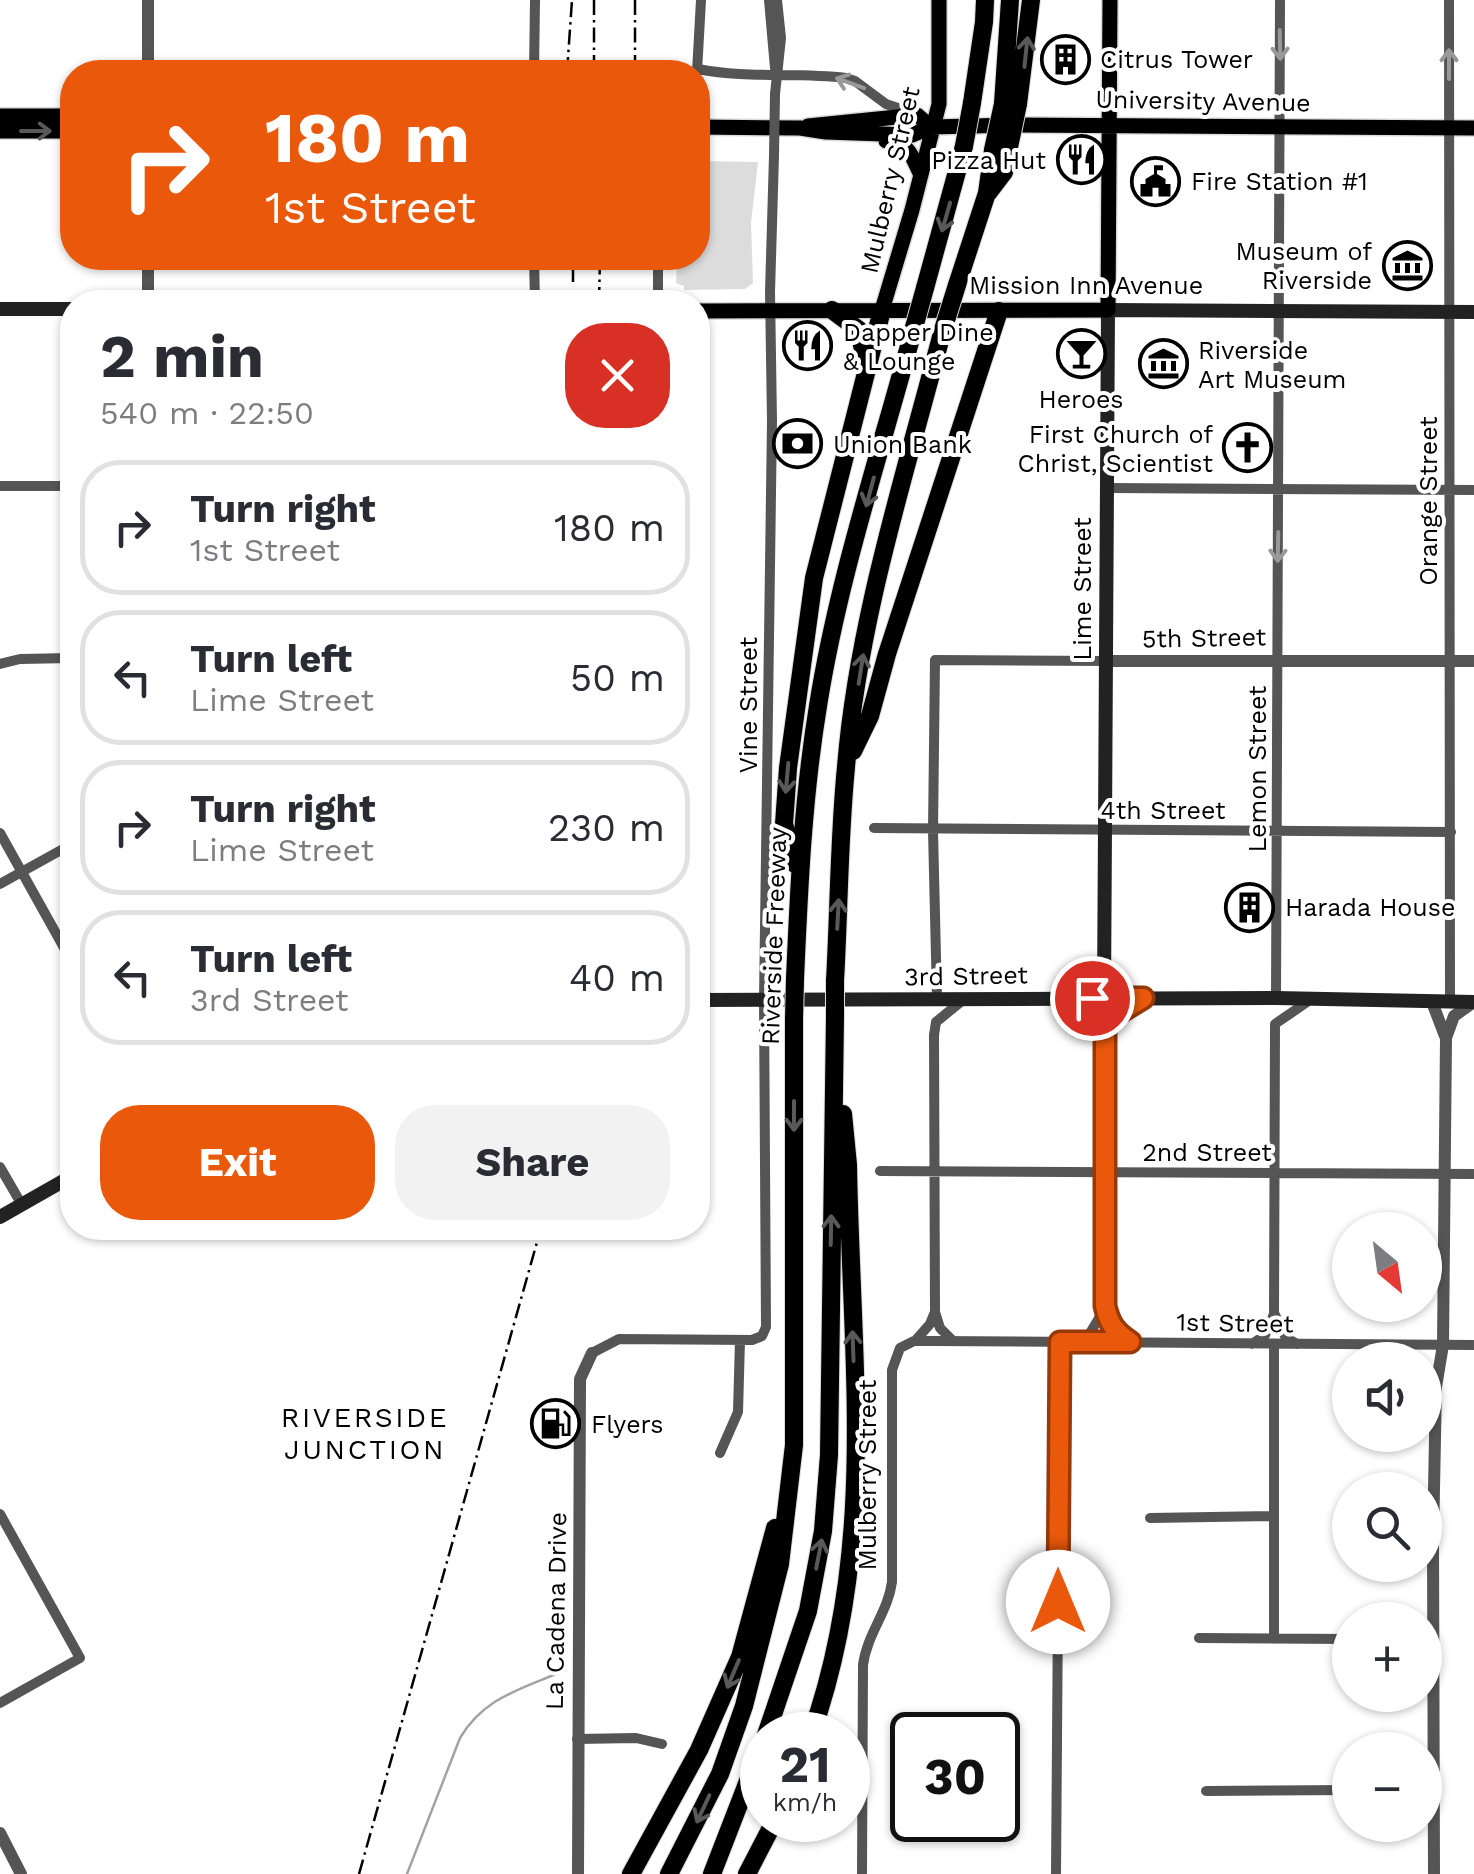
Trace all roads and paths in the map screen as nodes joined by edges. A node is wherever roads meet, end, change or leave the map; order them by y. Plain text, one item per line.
1 (148, 0) edge
2 (535, 0) edge
3 (701, 0) edge
4 (769, 0) edge
5 (777, 0) edge
6 (939, 0) edge
7 (984, 0) edge
8 (1010, 0) edge
9 (1031, 0) edge
10 (1110, 0) edge
11 (1280, 0) edge
12 (1448, 0) edge
13 (148, 60) edge
14 (534, 60) edge
15 (698, 60) edge
16 (710, 72) edge
17 (776, 74) junction
18 (1010, 104) junction
19 (917, 114) junction
20 (0, 116) edge
21 (60, 116) edge
22 (1110, 125) junction
23 (710, 127) edge
24 (931, 127) junction
25 (800, 128) junction
26 (1280, 128) junction
27 (1449, 128) junction
28 (1474, 128) edge
29 (0, 131) edge
30 (60, 131) edge
31 (864, 133) junction
32 (920, 173) junction
33 (0, 309) edge
34 (60, 309) edge
35 (832, 310) junction
36 (882, 310) junction
37 (1108, 310) junction
38 (1279, 310) junction
39 (710, 311) edge
40 (770, 311) junction
41 (999, 311) junction
42 (1451, 312) junction
43 (1474, 312) edge
44 (866, 366) junction
45 (0, 486) edge
46 (60, 486) edge
47 (1106, 488) junction
48 (1279, 490) junction
49 (1474, 490) edge
50 (1450, 491) junction
51 (60, 658) edge
52 (1278, 660) junction
53 (1108, 661) junction
54 (1451, 661) junction
55 (1474, 661) edge
56 (0, 664) edge
57 (846, 765) junction
58 (874, 828) dead end
59 (933, 830) junction
60 (1107, 830) junction
61 (1277, 830) junction
62 (1451, 832) junction
63 (0, 833) edge
64 (60, 851) edge
65 (22, 872) junction
66 (800, 879) junction
67 (0, 884) edge
68 (60, 940) edge
69 (1104, 998) junction
70 (1143, 998) junction
71 (1276, 998) junction
72 (937, 999) junction
73 (964, 999) junction
74 (1310, 999) junction
75 (710, 1000) edge
76 (764, 1000) junction
77 (1432, 1002) junction
78 (1450, 1002) junction
79 (1474, 1002) edge
80 (1446, 1038) junction
81 (835, 1039) junction
82 (0, 1166) edge
83 (880, 1171) dead end
84 (1106, 1172) junction
85 (936, 1173) junction
86 (1275, 1173) junction
87 (1474, 1174) edge
88 (1444, 1175) junction
89 (60, 1183) edge
90 (22, 1205) junction
91 (0, 1217) edge
92 (1105, 1306) junction
93 (935, 1312) junction
94 (1274, 1314) junction
95 (740, 1340) junction
96 (914, 1341) junction
97 (953, 1341) junction
98 (1060, 1342) junction
99 (1076, 1342) junction
100 (1130, 1342) junction
101 (1252, 1344) junction
102 (1274, 1344) junction
103 (1298, 1344) junction
104 (1474, 1345) edge
105 (1443, 1346) junction
106 (592, 1352) joint
107 (794, 1445) junction
108 (720, 1454) dead end
109 (0, 1514) edge
110 (1273, 1516) junction
111 (1150, 1518) dead end
112 (1431, 1602) edge
113 (1200, 1638) dead end
114 (1274, 1639) junction
115 (1332, 1639) edge
116 (0, 1704) edge
117 (774, 1712) edge
118 (817, 1712) edge
119 (576, 1739) junction
120 (662, 1744) dead end
121 (1332, 1790) edge
122 (1206, 1791) dead end
123 (740, 1802) edge
124 (0, 1832) edge
125 (764, 1842) edge
126 (1432, 1842) edge
127 (15, 1872) edge
128 (578, 1874) edge
129 (630, 1874) edge
130 (669, 1874) edge
131 (712, 1874) edge
132 (748, 1874) edge
133 (862, 1874) edge
134 (1056, 1874) edge
135 (1434, 1874) edge

1 - 13 street
2 - 14 street
3 - 15 street
4 - 17 street, Vine Street
5 - 17 street, Vine Street
6 - 24 main road, Mulberry Street
7 -> 66 highway, Riverside Freeway, bridge
8 - 18 highway
18 -> 9 highway
10 - 22 main road, Lime Street
11 -> 26 street, Lemon Street
27 -> 12 street, Orange Street
16 - 17 street
19 -> 17 street
17 - 40 street, Vine Street, bridge
57 -> 18 highway, bridge
19 - 24 main road
19 - 25 main road, University Avenue
20 - 21 main road
22 - 24 main road, University Avenue
22 - 26 main road, University Avenue
22 - 37 main road, Lime Street
23 - 25 main road, University Avenue
24 - 31 main road, University Avenue
24 - 32 main road, Mulberry Street
25 - 31 main road, University Avenue
26 - 27 main road, University Avenue
26 - 38 street, Lemon Street
27 - 28 main road, University Avenue
27 - 42 street, Orange Street
29 -> 30 main road
31 - 32 main road
32 - 36 main road, Mulberry Street
33 - 34 main road
35 - 36 main road, Mission Inn Avenue
35 - 40 main road, Mission Inn Avenue
35 - 44 highway
36 - 41 main road, Mission Inn Avenue
36 - 44 highway
37 - 38 main road, Mission Inn Avenue
37 - 41 main road, Mission Inn Avenue
37 - 47 main road, Lime Street
38 - 42 main road, Mission Inn Avenue
38 - 48 street, Lemon Street
39 - 40 main road, Mission Inn Avenue
40 - 76 street, Vine Street
41 - 57 highway
42 - 43 main road, Mission Inn Avenue
42 - 50 street, Orange Street
44 -> 66 highway
45 - 46 street
47 - 48 street
47 - 53 main road, Lime Street
48 - 50 street
48 -> 52 street, Lemon Street
49 - 50 street
50 - 54 street, Orange Street
51 - 56 street
52 - 53 street, 5th Street
52 - 54 street, 5th Street
52 - 61 street, Lemon Street
53 - 59 street, 5th Street
53 - 60 main road, Lime Street
54 - 55 street, 5th Street
54 - 62 street, Orange Street
81 -> 57 highway, bridge
58 - 59 street, 4th Street
59 - 60 street, 4th Street
59 - 72 street
60 - 61 street, 4th Street
60 - 69 main road, Lime Street
61 - 62 street, 4th Street
61 - 71 street, Lemon Street
62 - 78 street, Orange Street
63 - 65 street
64 - 65 street
65 - 67 street
65 - 68 street
66 -> 107 highway, Riverside Freeway, bridge
69 - 70 main road, 3rd Street
69 - 73 main road, 3rd Street
70 - 71 main road, 3rd Street
70 - 84 street
71 - 74 main road, 3rd Street
72 - 73 main road, 3rd Street
72 - 76 main road, 3rd Street
73 - 85 street
74 - 77 main road, 3rd Street
74 - 86 street
75 - 76 main road, 3rd Street
76 - 95 street, Vine Street
77 - 78 main road, 3rd Street
77 - 80 street
78 - 79 main road, 3rd Street
79 - 80 street
80 - 88 street
117 -> 81 highway
118 -> 81 highway
82 - 90 street
83 - 85 street, 2nd Street
84 - 85 street, 2nd Street
84 - 86 street, 2nd Street
84 - 92 street
85 - 93 street
86 - 88 street, 2nd Street
86 - 94 street
87 - 88 street, 2nd Street
88 - 105 street
89 - 90 main road
90 - 91 main road
92 - 99 street
92 - 100 street
93 - 96 street, Mulberry Street
93 - 97 street
94 - 101 street
94 - 103 street
95 - 106 street
95 - 108 street
96 - 97 street, 1st Street
96 - 133 street, Mulberry Street
97 - 98 street, 1st Street
98 - 99 street, 1st Street
98 - 134 street
99 - 100 street, 1st Street
100 - 101 street, 1st Street
101 - 102 street, 1st Street
102 - 103 street, 1st Street
102 - 110 street
103 - 105 street, 1st Street
104 - 105 street, 1st Street
105 - 112 street
106 - 119 street, La Cadena Drive
107 -> 129 highway
107 -> 130 highway, Riverside Freeway
109 - 116 street
110 - 111 street
110 - 114 street
113 - 114 street
114 - 115 street
119 - 120 street
119 - 128 street, La Cadena Drive
121 - 122 street
123 - 131 highway
124 - 127 street
125 - 132 highway
126 - 135 street

